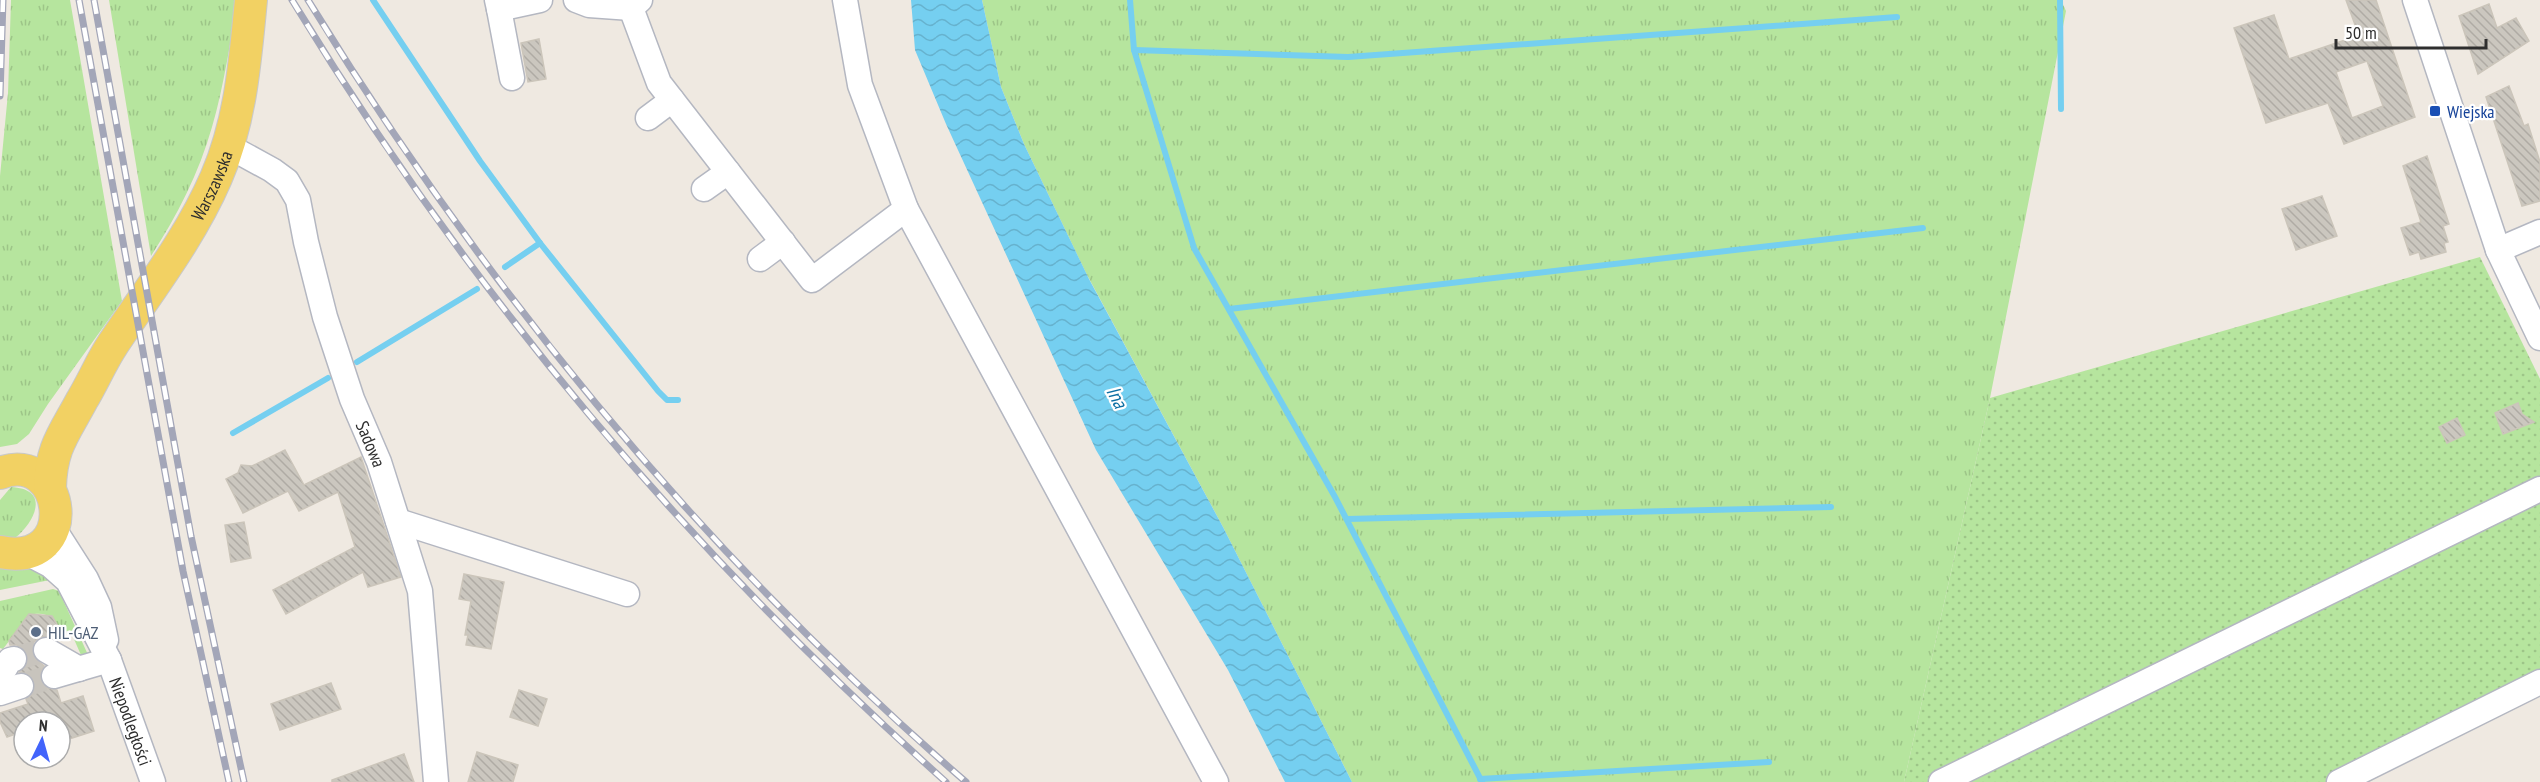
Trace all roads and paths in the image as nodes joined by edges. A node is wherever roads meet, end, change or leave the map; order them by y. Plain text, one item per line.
1 (251, 0) edge
2 (540, 0) edge
3 (576, 0) edge
4 (845, 0) edge
5 (2415, 0) edge
6 (636, 4) edge
7 (498, 5) edge
8 (512, 78) dead end
9 (672, 100) junction
10 (648, 118) dead end
11 (228, 147) junction
12 (728, 172) junction
13 (705, 189) dead end
14 (906, 209) junction
15 (2540, 232) edge
16 (783, 242) junction
17 (2499, 250) junction
18 (760, 259) dead end
19 (2540, 338) edge
20 (111, 346) junction
21 (9, 470) edge
22 (50, 488) junction
23 (2540, 489) edge
24 (398, 521) junction
25 (54, 529) junction
26 (13, 552) edge
27 (627, 594) dead end
28 (109, 660) junction
29 (58, 663) tunnel mouth
30 (2540, 682) edge
31 (153, 782) edge
32 (436, 782) edge
33 (1216, 782) edge
34 (1941, 782) edge
35 (2339, 782) edge

1 - 11 main road, Warszawska
2 - 7 street
3 - 6 street
4 - 14 street
5 - 17 street
6 - 9 street
7 - 8 street
9 - 10 street
9 - 12 street
11 - 20 main road, Warszawska
11 - 24 street, Sadowa
12 - 13 street
12 - 16 street
14 - 16 street
14 - 33 street
15 - 17 street
16 - 18 street
17 - 19 street
20 - 21 main road, Warszawska
20 - 22 main road, Warszawska
21 - 22 main road
22 - 25 main road, Warszawska
23 - 34 street
24 - 27 street
24 - 32 street, Sadowa
25 - 26 main road
25 - 28 street, Niepodległości
26 - 28 street, Niepodległości
28 - 29 street
28 - 31 street, Niepodległości
30 - 35 street

